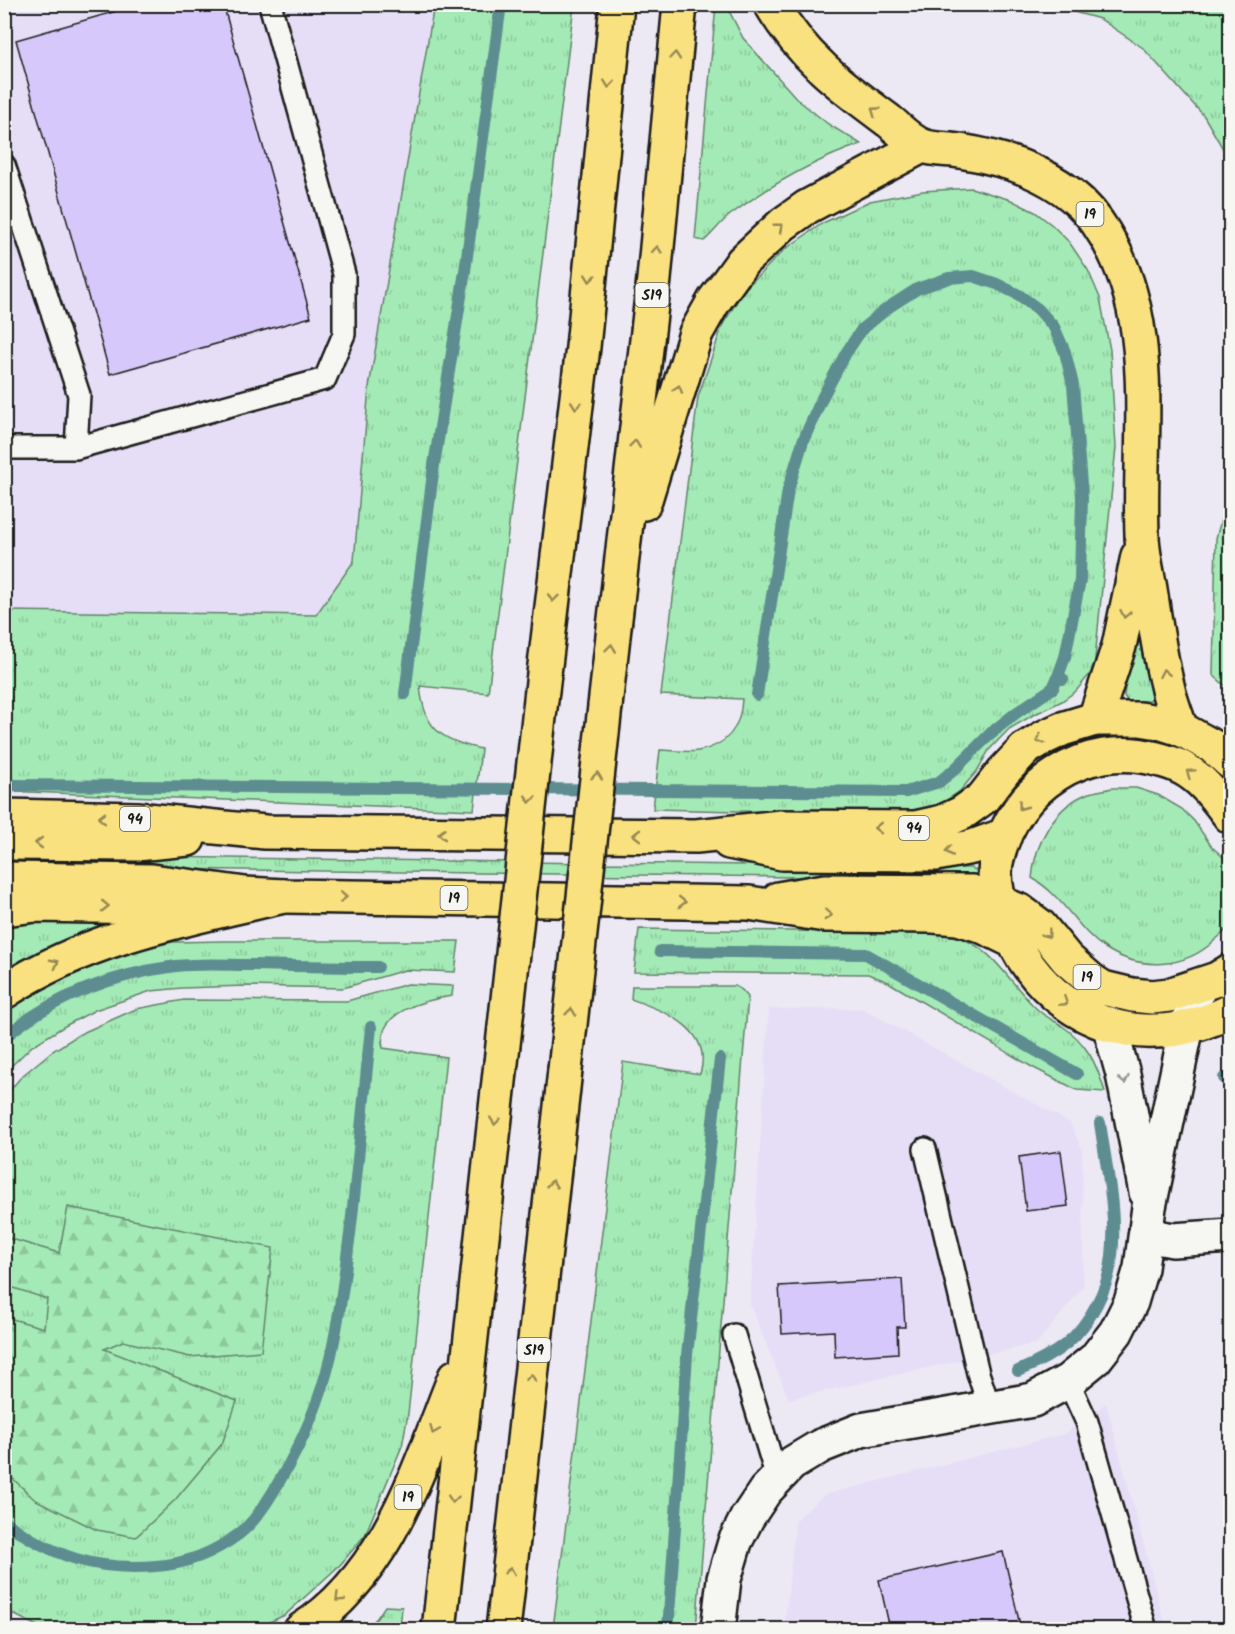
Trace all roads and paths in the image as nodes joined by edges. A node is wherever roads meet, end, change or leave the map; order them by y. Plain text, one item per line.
1 (270, 4) edge
2 (617, 4) edge
3 (680, 4) edge
4 (771, 4) edge
5 (922, 146) junction
6 (4, 165) edge
7 (4, 448) edge
8 (76, 448) junction
9 (1142, 536) junction
10 (619, 586) junction
11 (1095, 719) junction
12 (1181, 729) junction
13 (1082, 761) junction
14 (1230, 762) edge
15 (4, 816) edge
16 (1230, 816) edge
17 (265, 832) junction
18 (1005, 835) junction
19 (696, 836) junction
20 (4, 843) edge
21 (4, 879) edge
22 (245, 894) junction
23 (284, 896) junction
24 (999, 901) junction
25 (749, 903) junction
26 (4, 909) edge
27 (1013, 942) junction
28 (1230, 971) edge
29 (1199, 986) junction
30 (4, 992) edge
31 (1230, 1011) edge
32 (1109, 1024) junction
33 (1186, 1026) junction
34 (925, 1149) dead end
35 (1147, 1221) junction
36 (1230, 1236) edge
37 (734, 1335) dead end
38 (472, 1336) junction
39 (1068, 1381) junction
40 (990, 1409) junction
41 (777, 1478) junction
42 (302, 1629) edge
43 (439, 1629) edge
44 (503, 1629) edge
45 (718, 1629) edge
46 (1146, 1629) edge

1 - 8 lane
2 -> 38 main road, bridge
10 -> 3 main road, S19
5 -> 4 main road, 19
5 - 9 main road, 19
10 -> 5 main road
6 - 8 lane
7 - 8 lane
9 -> 11 main road
12 -> 9 main road, 19
44 -> 10 main road, S19, bridge
11 - 12 main road, 94
11 - 13 main road
11 -> 19 main road, 94
12 - 14 main road
16 -> 13 main road
13 -> 18 main road
17 -> 15 main road, 94
19 -> 17 main road, 94
17 -> 20 main road, 94
18 -> 19 main road, 94
18 - 24 main road
21 - 22 main road
22 - 23 main road
26 -> 22 main road
23 -> 25 main road, 19
30 -> 23 main road, 19
24 - 25 main road, 19
24 - 27 main road
24 -> 29 main road, 19
25 -> 27 main road, 19
27 -> 32 main road, 19
28 - 29 main road, 19
29 - 33 street
31 - 33 main road, 19
32 - 33 main road, 19
32 -> 35 street
33 - 35 street
34 - 40 lane
35 - 36 street
35 - 39 street
37 - 41 lane
38 -> 42 main road, 19
38 -> 43 main road
39 - 40 street
39 - 46 lane
40 - 41 street
41 - 45 street

